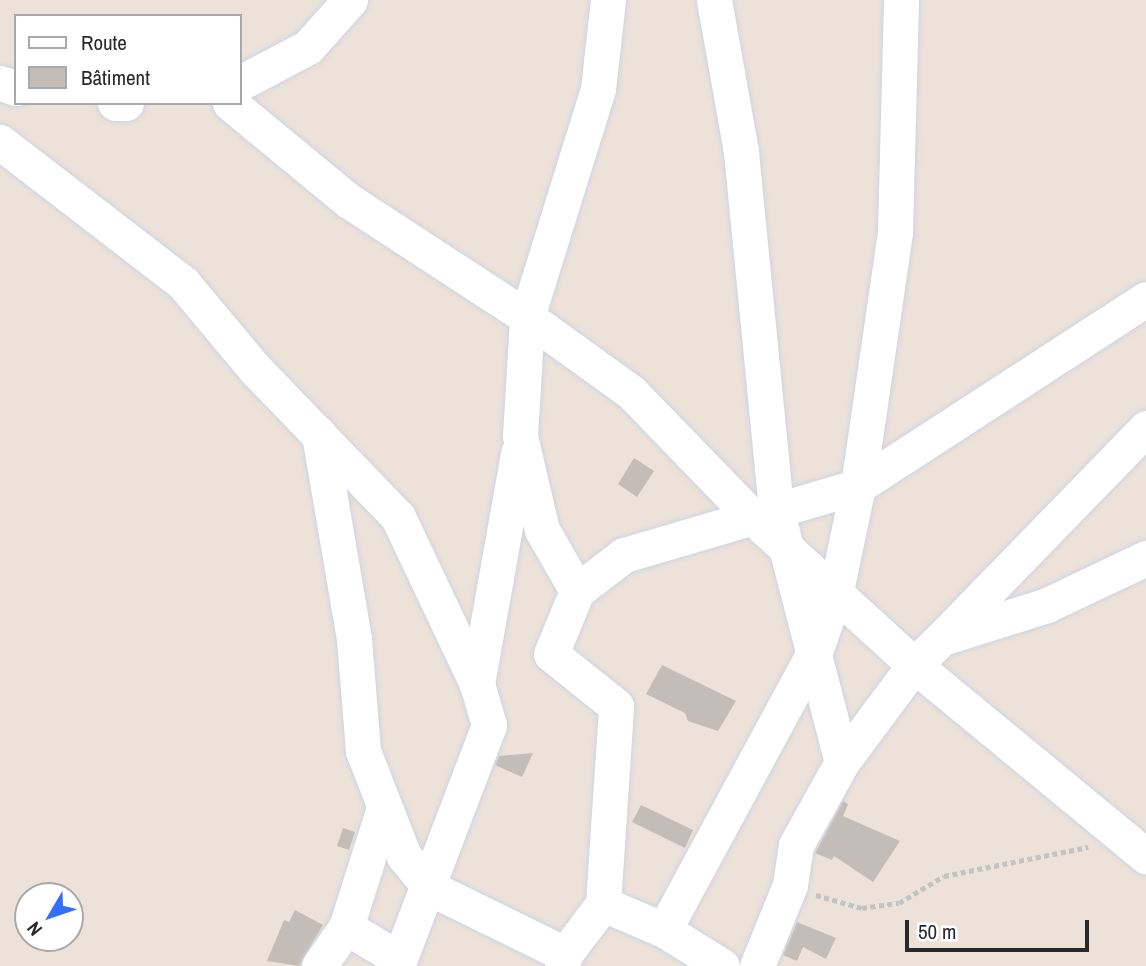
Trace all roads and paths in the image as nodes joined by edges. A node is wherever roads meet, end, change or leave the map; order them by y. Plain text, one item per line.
1 (350, 0) edge
2 (608, 0) edge
3 (714, 0) edge
4 (901, 0) edge
5 (242, 82) edge
6 (232, 105) edge
7 (0, 142) edge
8 (1146, 299) edge
9 (527, 317) junction
10 (1146, 428) edge
11 (319, 434) junction
12 (520, 436) junction
13 (858, 486) junction
14 (763, 512) junction
15 (784, 543) junction
16 (1146, 558) edge
17 (577, 591) junction
18 (836, 591) junction
19 (942, 638) junction
20 (816, 649) junction
21 (914, 665) junction
22 (477, 684) junction
23 (842, 762) junction
24 (383, 811) junction
25 (1135, 848) edge
26 (790, 885) junction
27 (430, 888) junction
28 (603, 904) junction
29 (346, 927) junction
30 (664, 930) junction
31 (563, 960) edge
32 (398, 963) edge
33 (319, 966) edge
34 (722, 966) edge
35 (758, 966) edge

1 - 5 street
2 - 9 street
3 - 14 street
4 - 13 street
6 - 9 street
7 - 11 street
8 - 13 street
9 - 12 street
9 - 14 street
10 - 19 street
11 - 22 street
11 - 24 street
12 - 17 street
12 - 22 street
13 - 14 street
13 - 18 street
14 - 15 street
14 - 17 street
15 - 18 street
15 - 20 street
16 - 19 street
17 - 28 street
18 - 20 street
18 - 21 street
19 - 21 street
20 - 23 street
20 - 30 street
21 - 23 street
21 - 25 street
22 - 27 street
23 - 26 street
24 - 27 street
24 - 29 street
25 - 26 path
26 - 35 street
27 - 31 street
27 - 32 street
28 - 30 street
28 - 31 street
29 - 32 street
29 - 33 street
30 - 34 street

